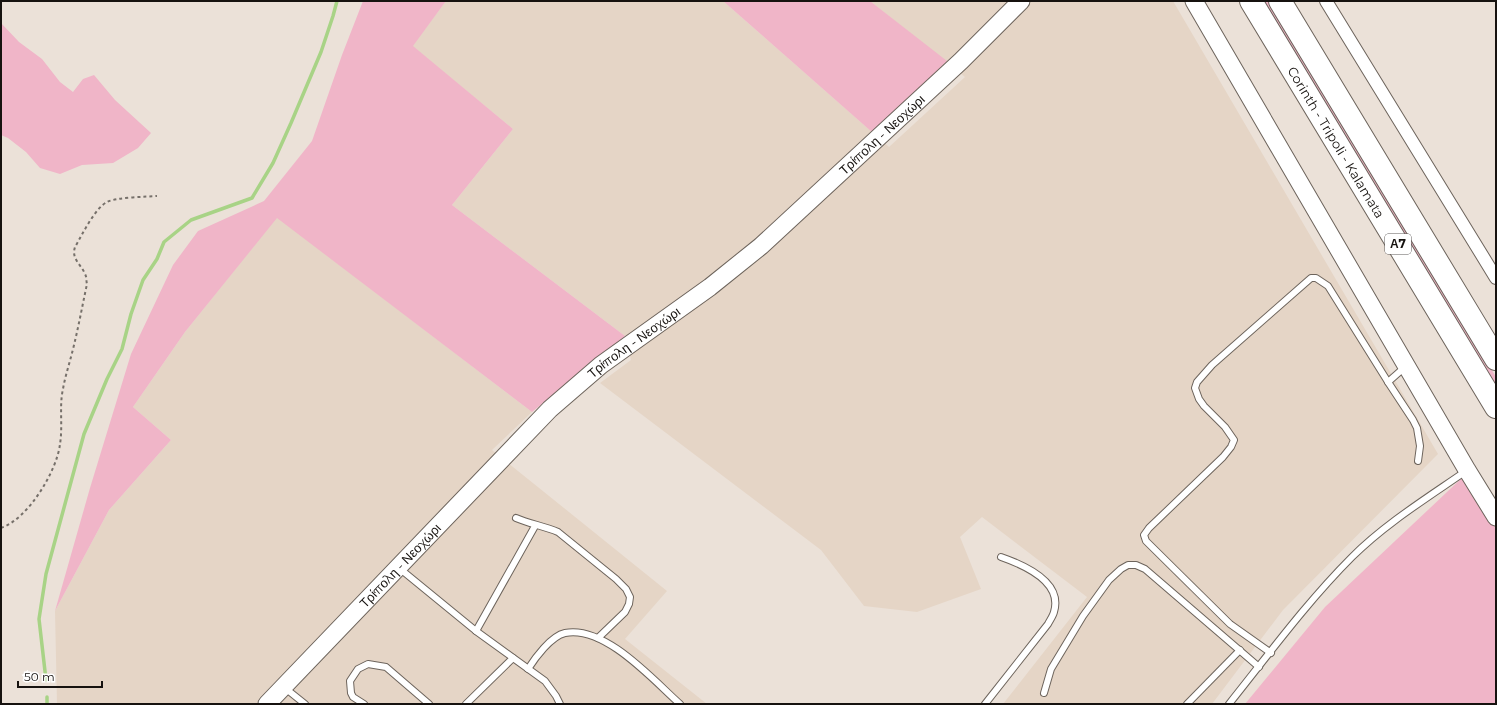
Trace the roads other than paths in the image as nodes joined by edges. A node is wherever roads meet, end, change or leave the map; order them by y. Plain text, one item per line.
1 (1021, 1) edge
2 (1194, 1) edge
3 (1251, 1) edge
4 (1280, 1) edge
5 (1326, 1) edge
6 (1496, 278) edge
7 (1496, 359) edge
8 (1406, 366) junction
9 (1388, 382) junction
10 (1496, 407) edge
11 (1418, 461) dead end
12 (1467, 470) junction
13 (1496, 517) edge
14 (516, 518) dead end
15 (535, 526) junction
16 (1001, 557) dead end
17 (398, 567) junction
18 (476, 631) junction
19 (598, 638) junction
20 (1240, 650) junction
21 (1270, 653) junction
22 (513, 658) junction
23 (1259, 667) junction
24 (528, 669) junction
25 (284, 687) junction
26 (1044, 693) dead end
27 (267, 704) edge
28 (305, 704) edge
29 (364, 704) edge
30 (428, 704) edge
31 (466, 704) edge
32 (560, 704) edge
33 (680, 704) edge
34 (986, 704) edge
35 (1187, 704) edge
36 (1229, 704) edge

1 - 17 main road, Τρίπολη - Νεοχώρι
2 - 8 main road
3 - 10 highway, Corinth - Tripoli - Kalamata / Α7
4 - 7 highway, Corinth - Tripoli - Kalamata / Α7
5 - 6 street
8 - 9 lane
8 - 12 main road
9 - 11 lane
9 - 21 lane
12 - 13 main road
12 - 21 lane
14 - 15 lane
15 - 18 lane
15 - 19 lane
16 - 34 lane
17 - 18 lane
17 - 25 main road, Τρίπολη - Νεοχώρι
18 - 22 lane
19 - 24 lane
19 - 33 lane
20 - 23 lane
20 - 26 lane
20 - 35 lane
21 - 23 lane
22 - 24 lane
22 - 31 lane
23 - 36 lane
24 - 32 lane
25 - 27 main road, Τρίπολη - Νεοχώρι
25 - 28 lane
29 - 30 lane

